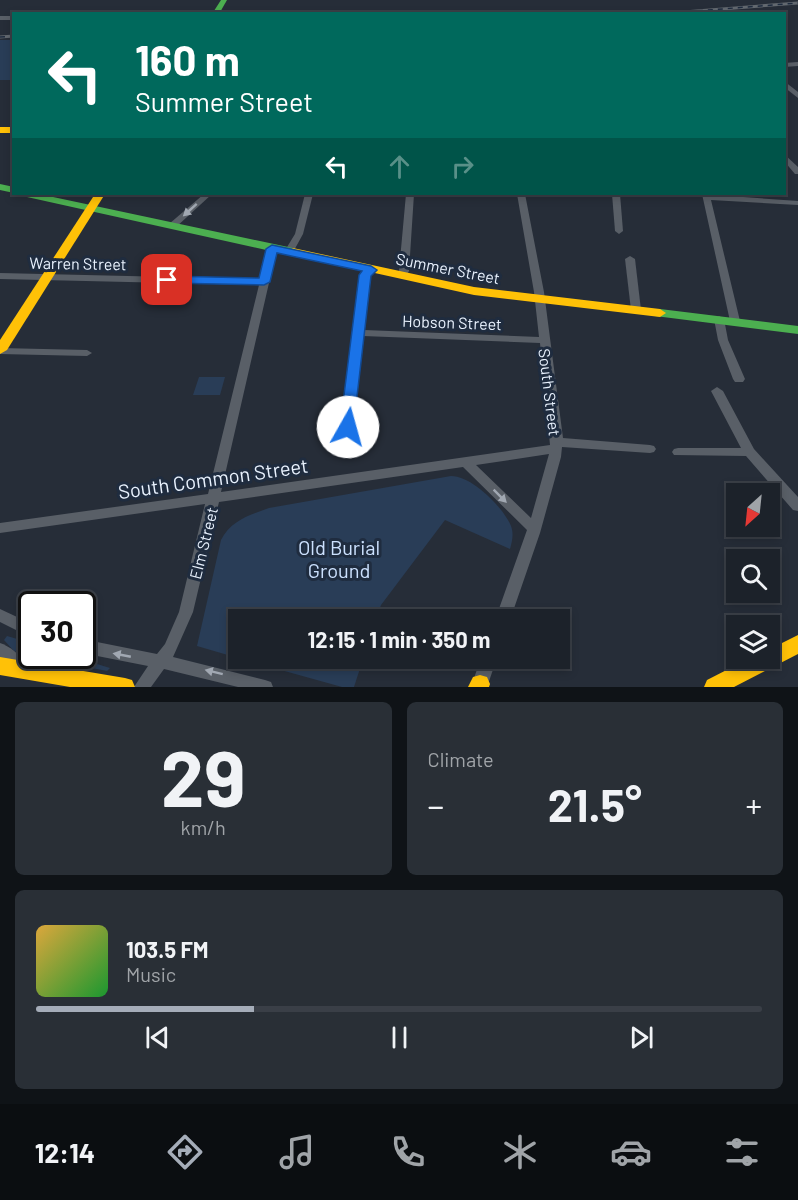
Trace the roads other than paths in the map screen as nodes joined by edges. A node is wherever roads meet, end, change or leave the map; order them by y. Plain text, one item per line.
1 (786, 85) edge
2 (798, 96) edge
3 (786, 158) edge
4 (797, 169) edge
5 (32, 195) edge
6 (99, 195) edge
7 (207, 195) edge
8 (309, 195) edge
9 (410, 195) edge
10 (520, 195) edge
11 (616, 195) edge
12 (706, 195) edge
13 (798, 203) edge
14 (91, 208) junction
15 (172, 225) junction
16 (619, 231) dead end
17 (272, 249) junction
18 (290, 252) junction
19 (630, 259) dead end
20 (371, 270) junction
21 (0, 276) edge
22 (402, 276) junction
23 (46, 277) junction
24 (264, 282) junction
25 (540, 300) junction
26 (636, 310) junction
27 (719, 319) junction
28 (735, 321) junction
29 (798, 330) edge
30 (360, 333) junction
31 (543, 340) junction
32 (0, 350) edge
33 (87, 353) dead end
34 (739, 379) dead end
35 (717, 391) dead end
36 (348, 427) dead end
37 (556, 446) junction
38 (650, 449) dead end
39 (678, 452) dead end
40 (749, 452) junction
41 (466, 462) junction
42 (214, 498) junction
43 (798, 506) edge
44 (0, 528) edge
45 (534, 529) junction
46 (506, 609) edge
47 (0, 615) edge
48 (18, 625) edge
49 (798, 644) edge
50 (96, 649) edge
51 (0, 650) edge
52 (161, 661) junction
53 (0, 666) edge
54 (485, 669) edge
55 (38, 672) junction
56 (480, 686) edge
57 (125, 687) edge
58 (142, 687) edge
59 (266, 687) edge
60 (714, 687) edge

1 - 2 street
3 - 4 street
5 - 14 main road, Summer Street
6 - 14 main road
7 -> 15 street
8 - 18 street
9 - 22 street
10 - 25 street, South Street
11 - 16 street
12 - 13 street
12 - 28 street
14 - 15 main road, Summer Street
14 - 23 main road
15 - 17 main road, Summer Street
17 - 18 main road, Summer Street
17 - 24 street, Elm Street
18 - 20 main road, Summer Street
19 - 26 street
20 - 22 main road, Summer Street
20 - 30 street
21 - 23 street, Warren Street
22 - 25 main road, Summer Street
23 - 24 street, Warren Street
23 - 32 main road
24 - 42 street, Elm Street
25 - 26 main road, Summer Street
25 - 31 street, South Street
26 - 27 main road, Summer Street
27 - 28 main road, Summer Street
27 - 34 street
28 - 29 main road, Summer Street
30 - 31 street, Hobson Street
30 - 36 street
31 - 37 street, South Street
32 - 33 street
35 - 40 street
37 - 38 street, South Common Street
37 - 41 street, South Common Street
37 - 45 street, South Street
39 - 40 street
40 - 43 street
41 - 42 street, South Common Street
41 -> 45 street
42 - 44 street, South Common Street
42 - 52 street, Elm Street
45 - 46 street, South Street
47 - 48 street
49 - 60 main road
52 -> 50 street
51 - 55 street
52 - 58 street, Elm Street
59 -> 52 street
53 - 55 main road
54 - 56 street
55 - 57 main road

